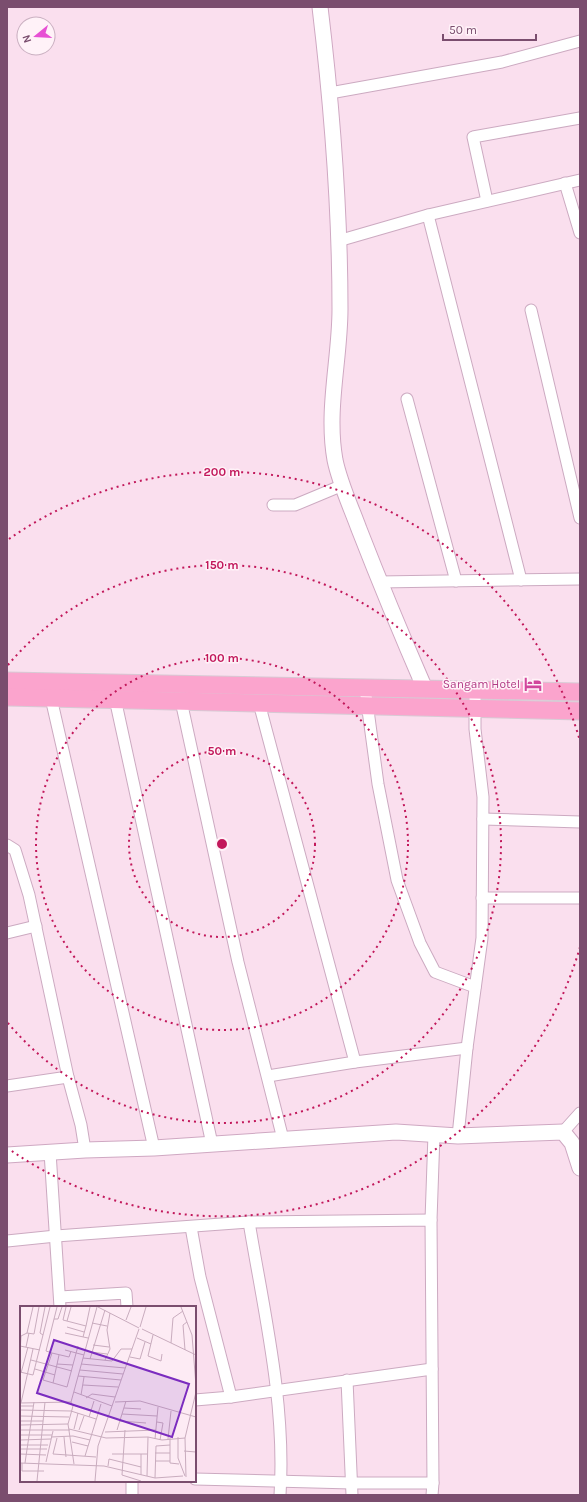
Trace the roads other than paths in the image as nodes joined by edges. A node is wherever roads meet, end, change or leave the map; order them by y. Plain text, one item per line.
1 (320, 7) edge
2 (580, 41) edge
3 (330, 93) junction
4 (580, 118) edge
5 (580, 180) edge
6 (565, 183) junction
7 (487, 201) junction
8 (428, 215) junction
9 (580, 232) edge
10 (338, 241) junction
11 (531, 310) dead end
12 (407, 399) dead end
13 (343, 485) junction
14 (273, 505) dead end
15 (580, 518) edge
16 (580, 579) edge
17 (522, 580) junction
18 (456, 581) junction
19 (379, 582) junction
20 (7, 681) edge
21 (365, 688) junction
22 (425, 689) junction
23 (475, 690) junction
24 (114, 691) junction
25 (580, 692) edge
26 (7, 697) edge
27 (51, 698) junction
28 (181, 701) junction
29 (259, 703) junction
30 (367, 706) junction
31 (475, 708) junction
32 (580, 711) edge
33 (482, 819) junction
34 (580, 822) edge
35 (7, 845) edge
36 (482, 898) junction
37 (580, 898) edge
38 (36, 926) junction
39 (7, 933) edge
40 (475, 987) junction
41 (467, 1048) junction
42 (355, 1062) junction
43 (268, 1076) junction
44 (68, 1077) junction
45 (7, 1086) edge
46 (580, 1113) edge
47 (563, 1132) junction
48 (434, 1134) junction
49 (458, 1136) junction
50 (283, 1139) junction
51 (212, 1144) junction
52 (154, 1148) junction
53 (85, 1150) junction
54 (50, 1152) junction
55 (7, 1155) edge
56 (580, 1168) edge
57 (431, 1220) junction
58 (249, 1222) junction
59 (191, 1227) junction
60 (56, 1236) junction
61 (7, 1241) edge
62 (60, 1302) edge
63 (127, 1306) edge
64 (432, 1369) junction
65 (347, 1380) junction
66 (277, 1391) junction
67 (231, 1397) junction
68 (196, 1400) edge
69 (196, 1479) edge
70 (281, 1481) junction
71 (132, 1482) edge
72 (352, 1483) junction
73 (433, 1483) junction
74 (132, 1495) edge
75 (280, 1495) edge
76 (352, 1495) edge
77 (432, 1495) edge

1 - 3 street
2 - 3 street
3 - 10 street
4 - 7 street
5 - 6 street
6 - 7 street
6 - 9 street
7 - 8 street
8 - 10 street
8 - 17 street
10 - 13 street
11 - 15 street
12 - 18 street
13 - 14 street
13 - 19 street
16 - 17 street
17 - 18 street
18 - 19 street
19 - 22 street
20 - 24 main road
21 - 22 main road
21 - 24 main road
21 - 30 street
22 - 23 main road
23 - 25 main road
23 - 31 street
24 - 27 main road
24 - 28 main road
24 - 51 street
26 - 27 main road
27 - 52 street
28 - 29 main road
28 - 43 street
29 - 30 main road
29 - 42 street
30 - 31 main road
30 - 40 street
31 - 32 main road
31 - 33 street
33 - 34 street
33 - 36 street
35 - 38 street
36 - 37 street
36 - 40 street
38 - 39 street
38 - 44 street
40 - 41 street
41 - 42 street
41 - 49 street
42 - 43 street
43 - 50 street
44 - 45 street
44 - 53 street
46 - 47 street
47 - 49 street
47 - 56 street
48 - 49 street
48 - 50 street
48 - 57 street
50 - 51 street
51 - 52 street
52 - 53 street
53 - 54 street
54 - 55 street
54 - 60 street
57 - 58 street
57 - 64 street
58 - 59 street
58 - 66 street
59 - 60 street
59 - 67 street
60 - 61 street
60 - 62 street
62 - 63 street
64 - 65 street
64 - 73 street
65 - 66 street
65 - 72 street
66 - 67 street
66 - 70 street
67 - 68 street
69 - 70 street
70 - 72 street
70 - 75 street
71 - 74 street
72 - 73 street
72 - 76 street
73 - 77 street

